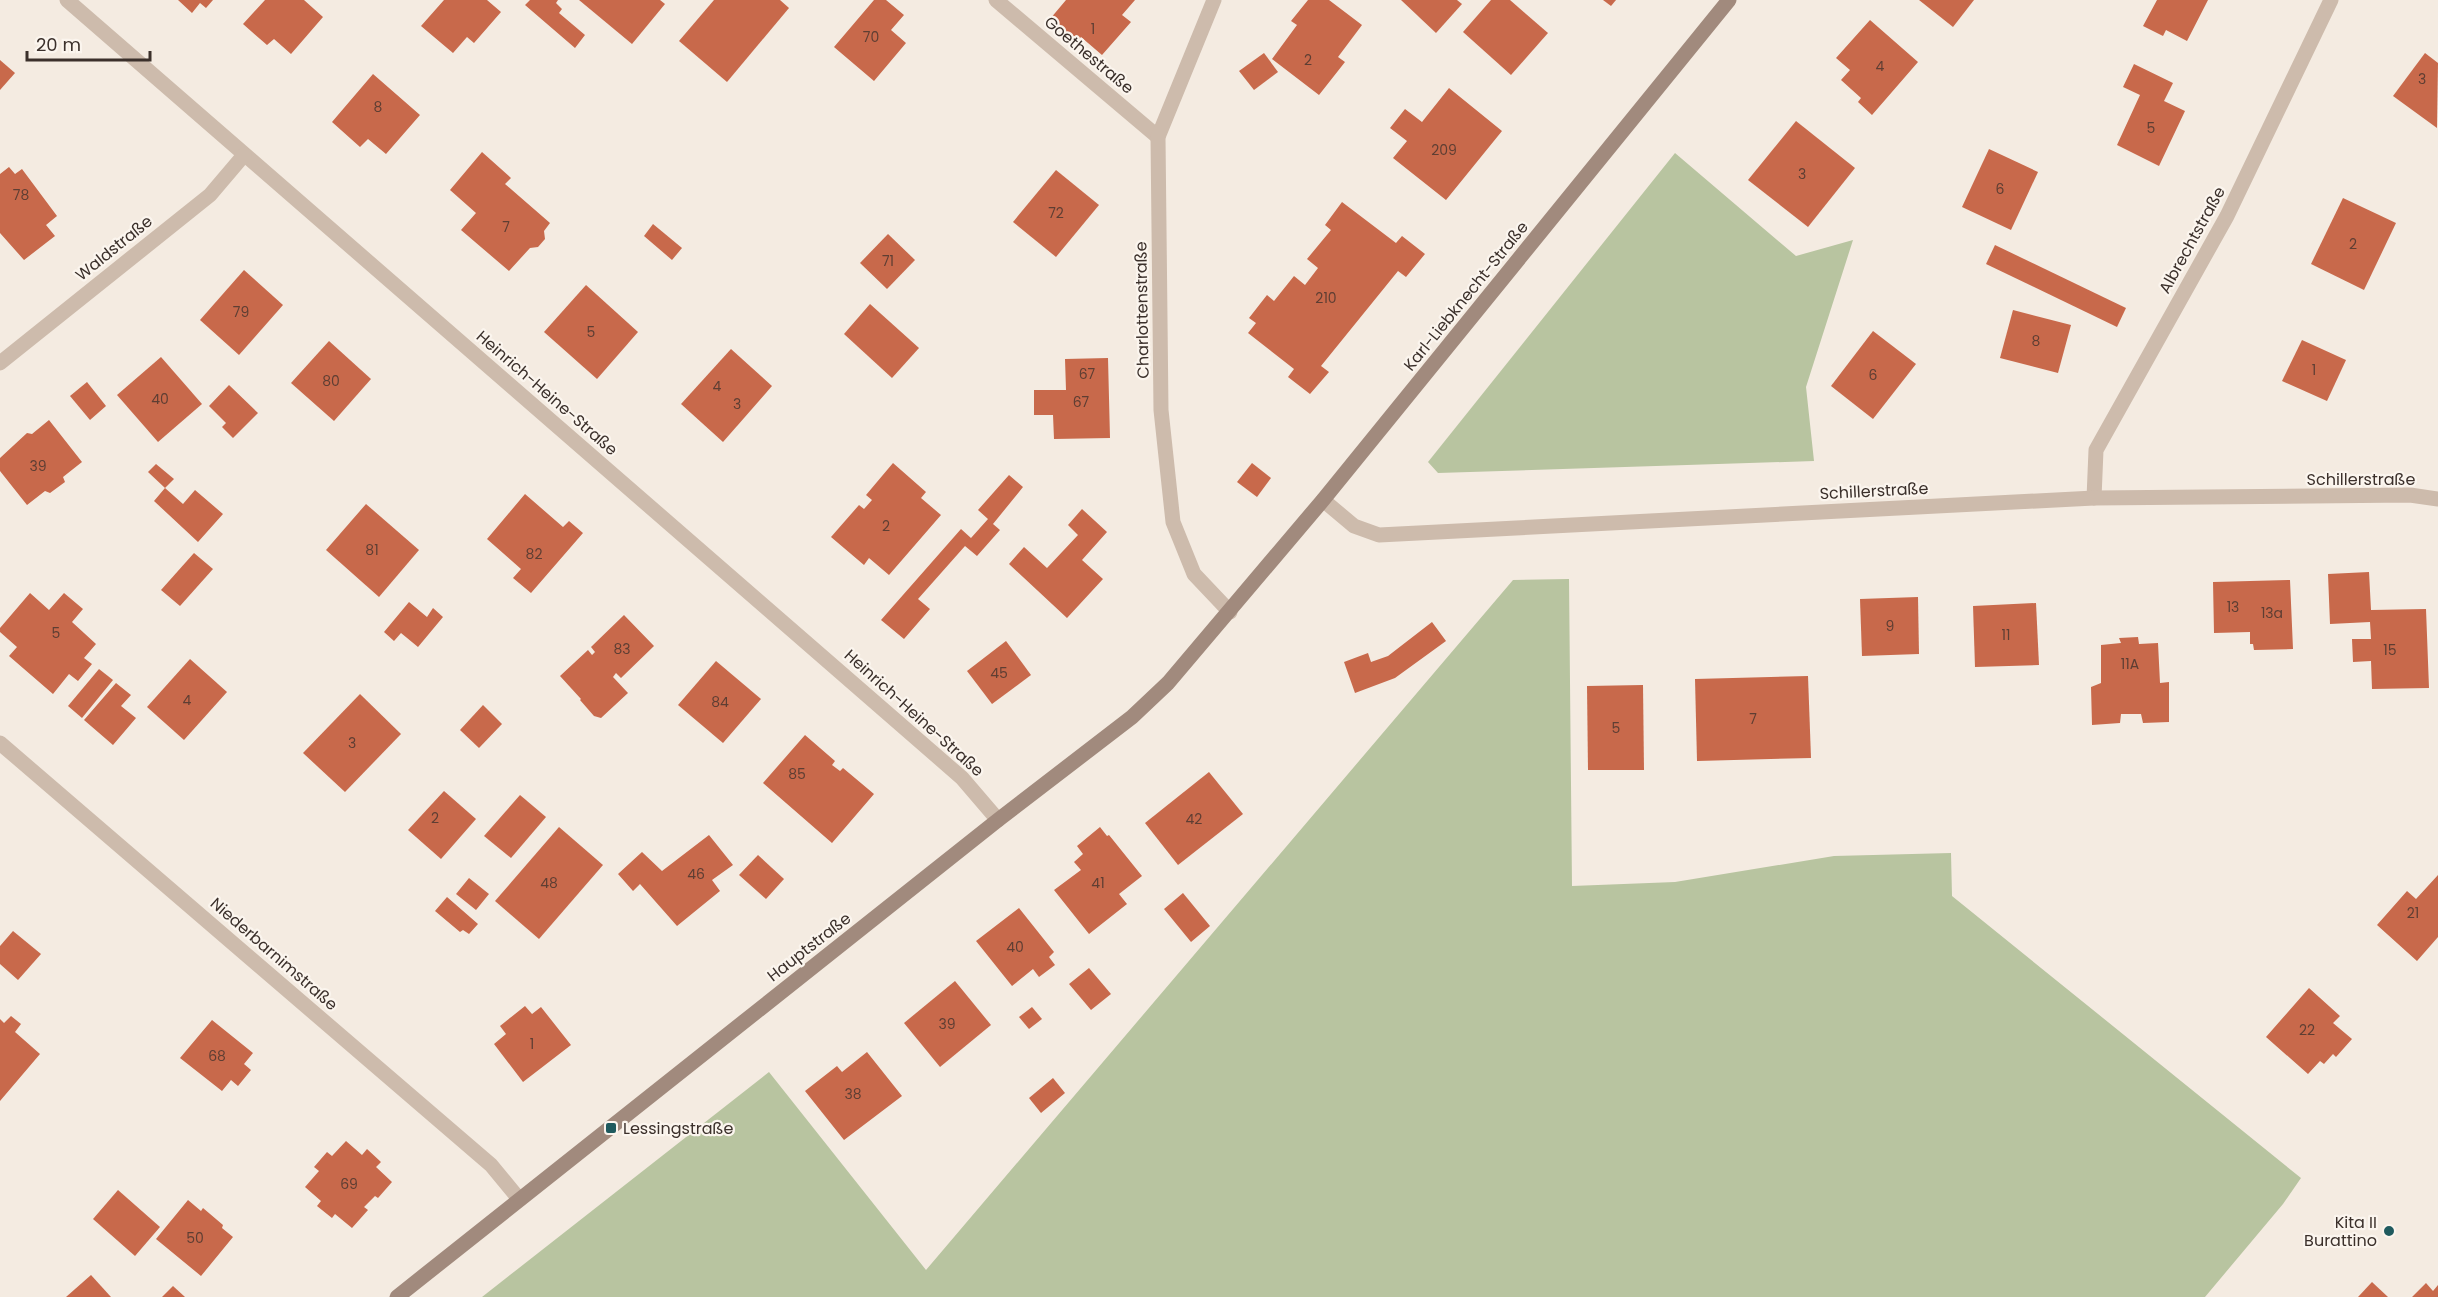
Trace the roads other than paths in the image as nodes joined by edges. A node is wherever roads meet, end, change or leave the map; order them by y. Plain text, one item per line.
1 (68, 0) edge
2 (996, 0) edge
3 (1215, 0) edge
4 (1729, 0) edge
5 (2331, 0) edge
6 (1158, 137) junction
7 (244, 155) junction
8 (0, 363) edge
9 (2094, 498) junction
10 (2438, 499) edge
11 (1323, 501) junction
12 (1230, 612) junction
13 (0, 742) edge
14 (998, 819) junction
15 (519, 1199) junction
16 (397, 1297) edge

1 - 7 street, Heinrich-Heine-Straße
2 - 6 street, Goethestraße
3 - 6 street, Charlottenstraße
4 - 11 street, Karl-Liebknecht-Straße
5 - 9 street, Albrechtstraße
6 - 12 street, Charlottenstraße
7 - 8 street, Waldstraße
7 - 14 street, Heinrich-Heine-Straße
9 - 10 street, Schillerstraße
9 - 11 street, Schillerstraße
11 - 12 street, Karl-Liebknecht-Straße
12 - 14 street, Hauptstraße
13 - 15 street, Niederbarnimstraße
14 - 15 street, Hauptstraße
15 - 16 street, Hauptstraße

